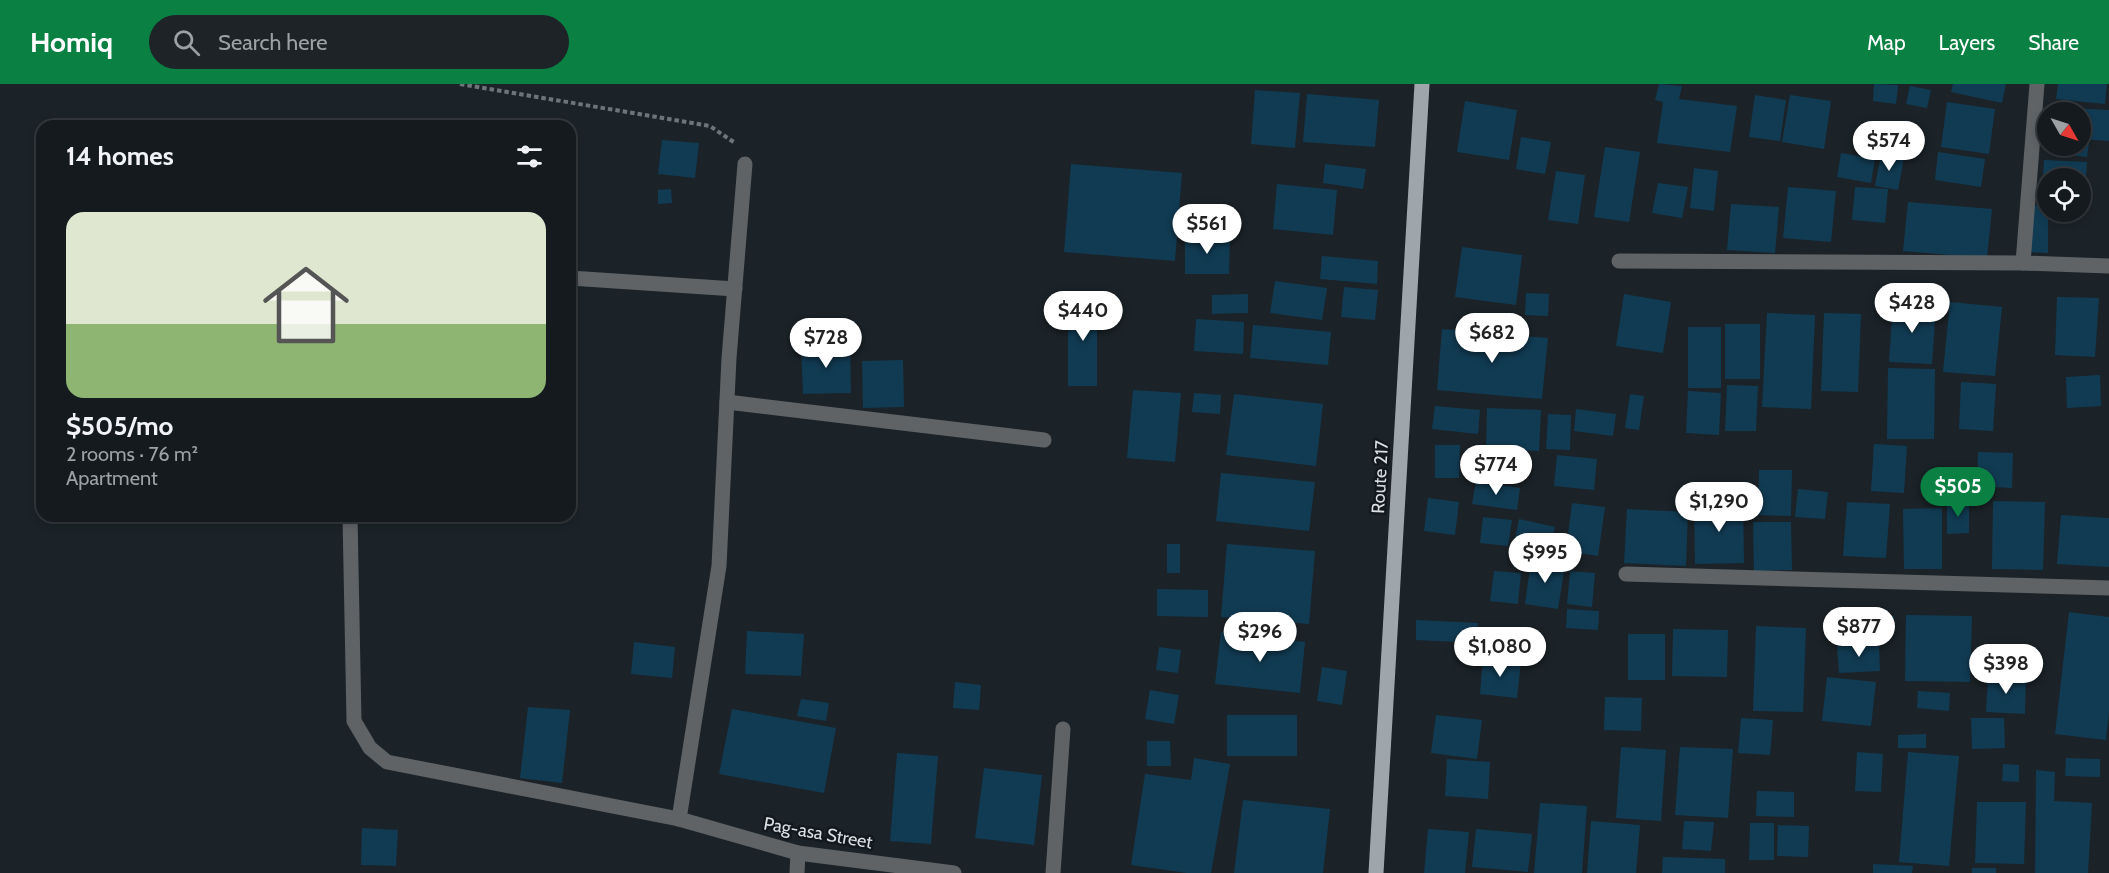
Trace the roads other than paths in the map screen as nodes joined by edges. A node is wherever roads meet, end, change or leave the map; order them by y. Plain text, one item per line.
1 (1422, 84) edge
2 (2037, 84) edge
3 (745, 164) road end
4 (1619, 261) dead end
5 (2023, 263) junction
6 (2109, 266) edge
7 (576, 278) edge
8 (735, 289) junction
9 (727, 402) junction
10 (1044, 440) dead end
11 (350, 522) edge
12 (1626, 574) dead end
13 (2109, 588) edge
14 (1063, 729) dead end
15 (679, 819) junction
16 (798, 853) junction
17 (797, 873) edge
18 (954, 873) edge
19 (1053, 873) edge
20 (1376, 873) edge

1 - 20 main road, Route 217
2 - 5 street
3 - 8 street
4 - 5 street
5 - 6 street
7 - 8 street
8 - 9 street
9 - 10 street
9 - 15 street
11 - 15 street, Pag-asa Street
12 - 13 street
14 - 19 street
15 - 16 street, Pag-asa Street
16 - 17 street
16 - 18 street, Pag-asa Street

